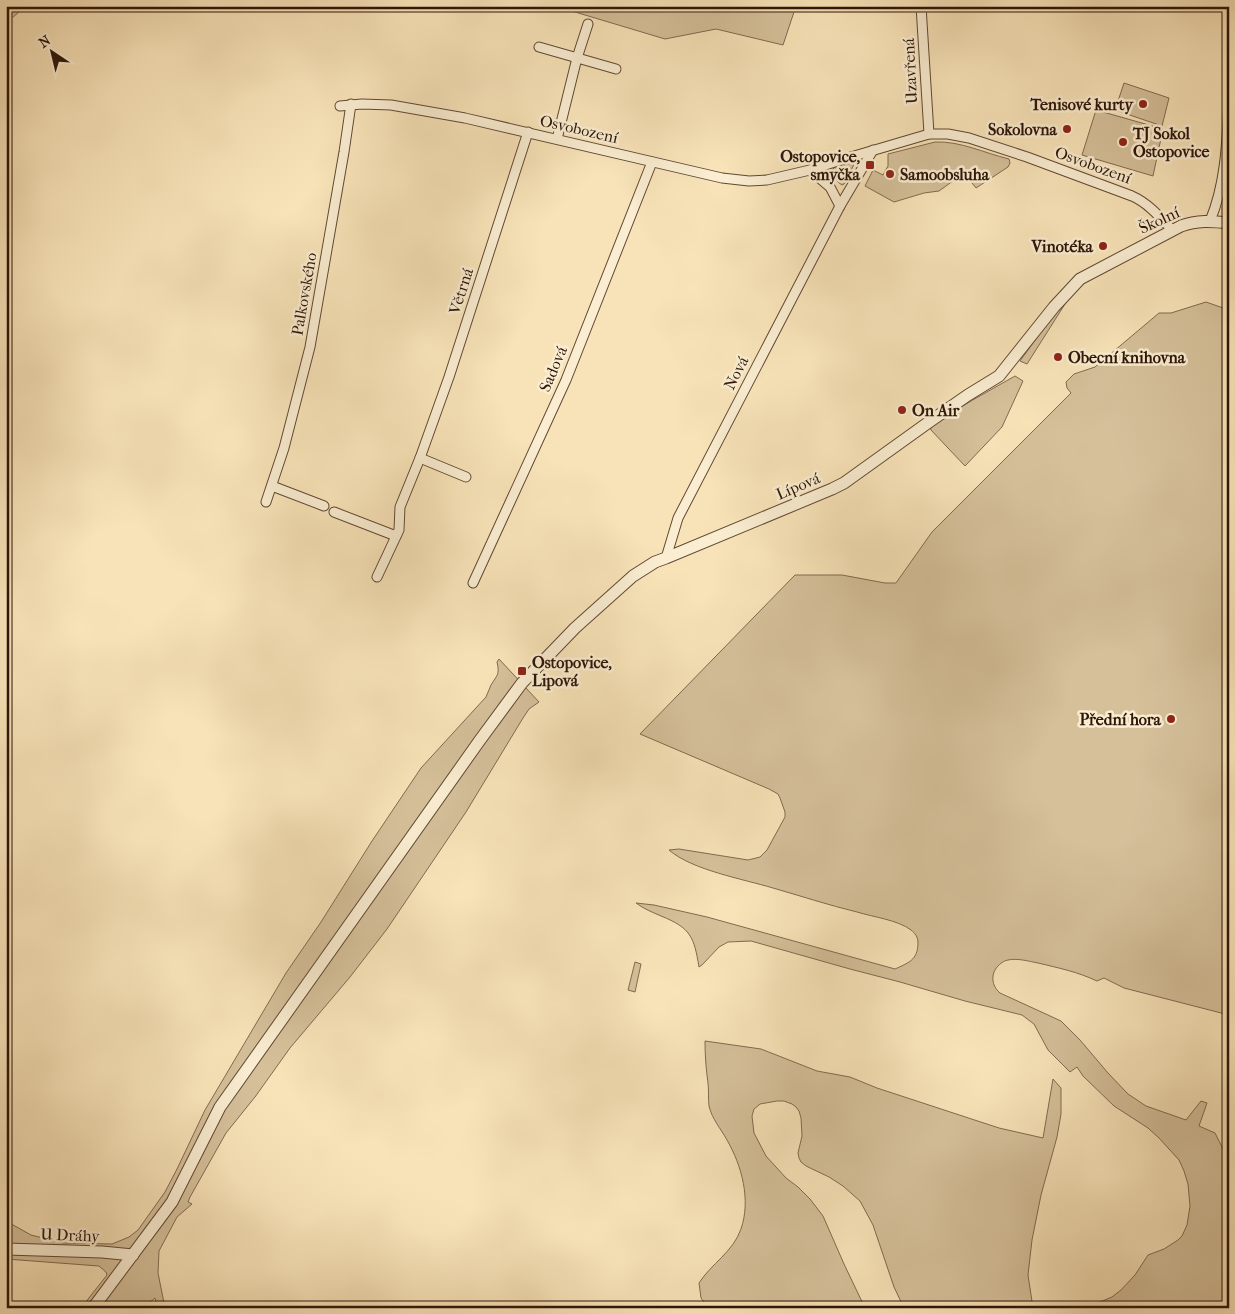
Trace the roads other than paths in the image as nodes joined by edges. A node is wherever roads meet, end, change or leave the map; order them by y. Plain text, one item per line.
1 (921, 6) edge
2 (588, 24) dead end
3 (540, 47) dead end
4 (577, 58) junction
5 (616, 69) dead end
6 (1229, 101) edge
7 (351, 104) junction
8 (340, 106) dead end
9 (528, 132) junction
10 (928, 134) junction
11 (557, 139) junction
12 (873, 150) junction
13 (652, 162) junction
14 (820, 167) junction
15 (810, 170) junction
16 (818, 177) junction
17 (841, 200) junction
18 (1210, 221) junction
19 (1229, 223) edge
20 (1172, 230) junction
21 (1133, 251) joint
22 (420, 458) junction
23 (466, 476) dead end
24 (272, 486) junction
25 (266, 502) dead end
26 (324, 506) dead end
27 (334, 512) dead end
28 (396, 536) junction
29 (666, 558) junction
30 (377, 577) dead end
31 (473, 583) dead end
32 (6, 1248) edge
33 (133, 1255) junction
34 (94, 1308) edge

1 - 10 street, Uzavřená
2 - 4 street
3 - 4 street
4 - 5 street
4 - 11 street
6 - 18 street
7 - 8 street, Osvobození
7 - 9 street, Osvobození
7 - 24 street, Palkovského
9 - 11 street, Osvobození
9 - 22 street, Větrná
10 - 12 street, Osvobození
10 - 20 street, Osvobození
11 - 13 street, Osvobození
12 - 14 street, Osvobození
12 - 17 street, Nová
13 - 15 street, Osvobození
13 - 31 street, Sadová
14 - 15 street, Osvobození
14 - 16 street
15 - 16 street
16 - 17 street
17 - 29 street, Nová
18 - 19 street, Školní
18 - 20 street, Školní
20 - 21 street, Školní
21 - 29 street, Lípová
22 - 23 street
22 - 28 street, Větrná
24 - 25 street, Palkovského
24 - 26 street
27 - 28 street
28 - 30 street, Větrná
29 - 33 street, Lípová
32 - 33 street, U Dráhy
33 - 34 street, Lípová

